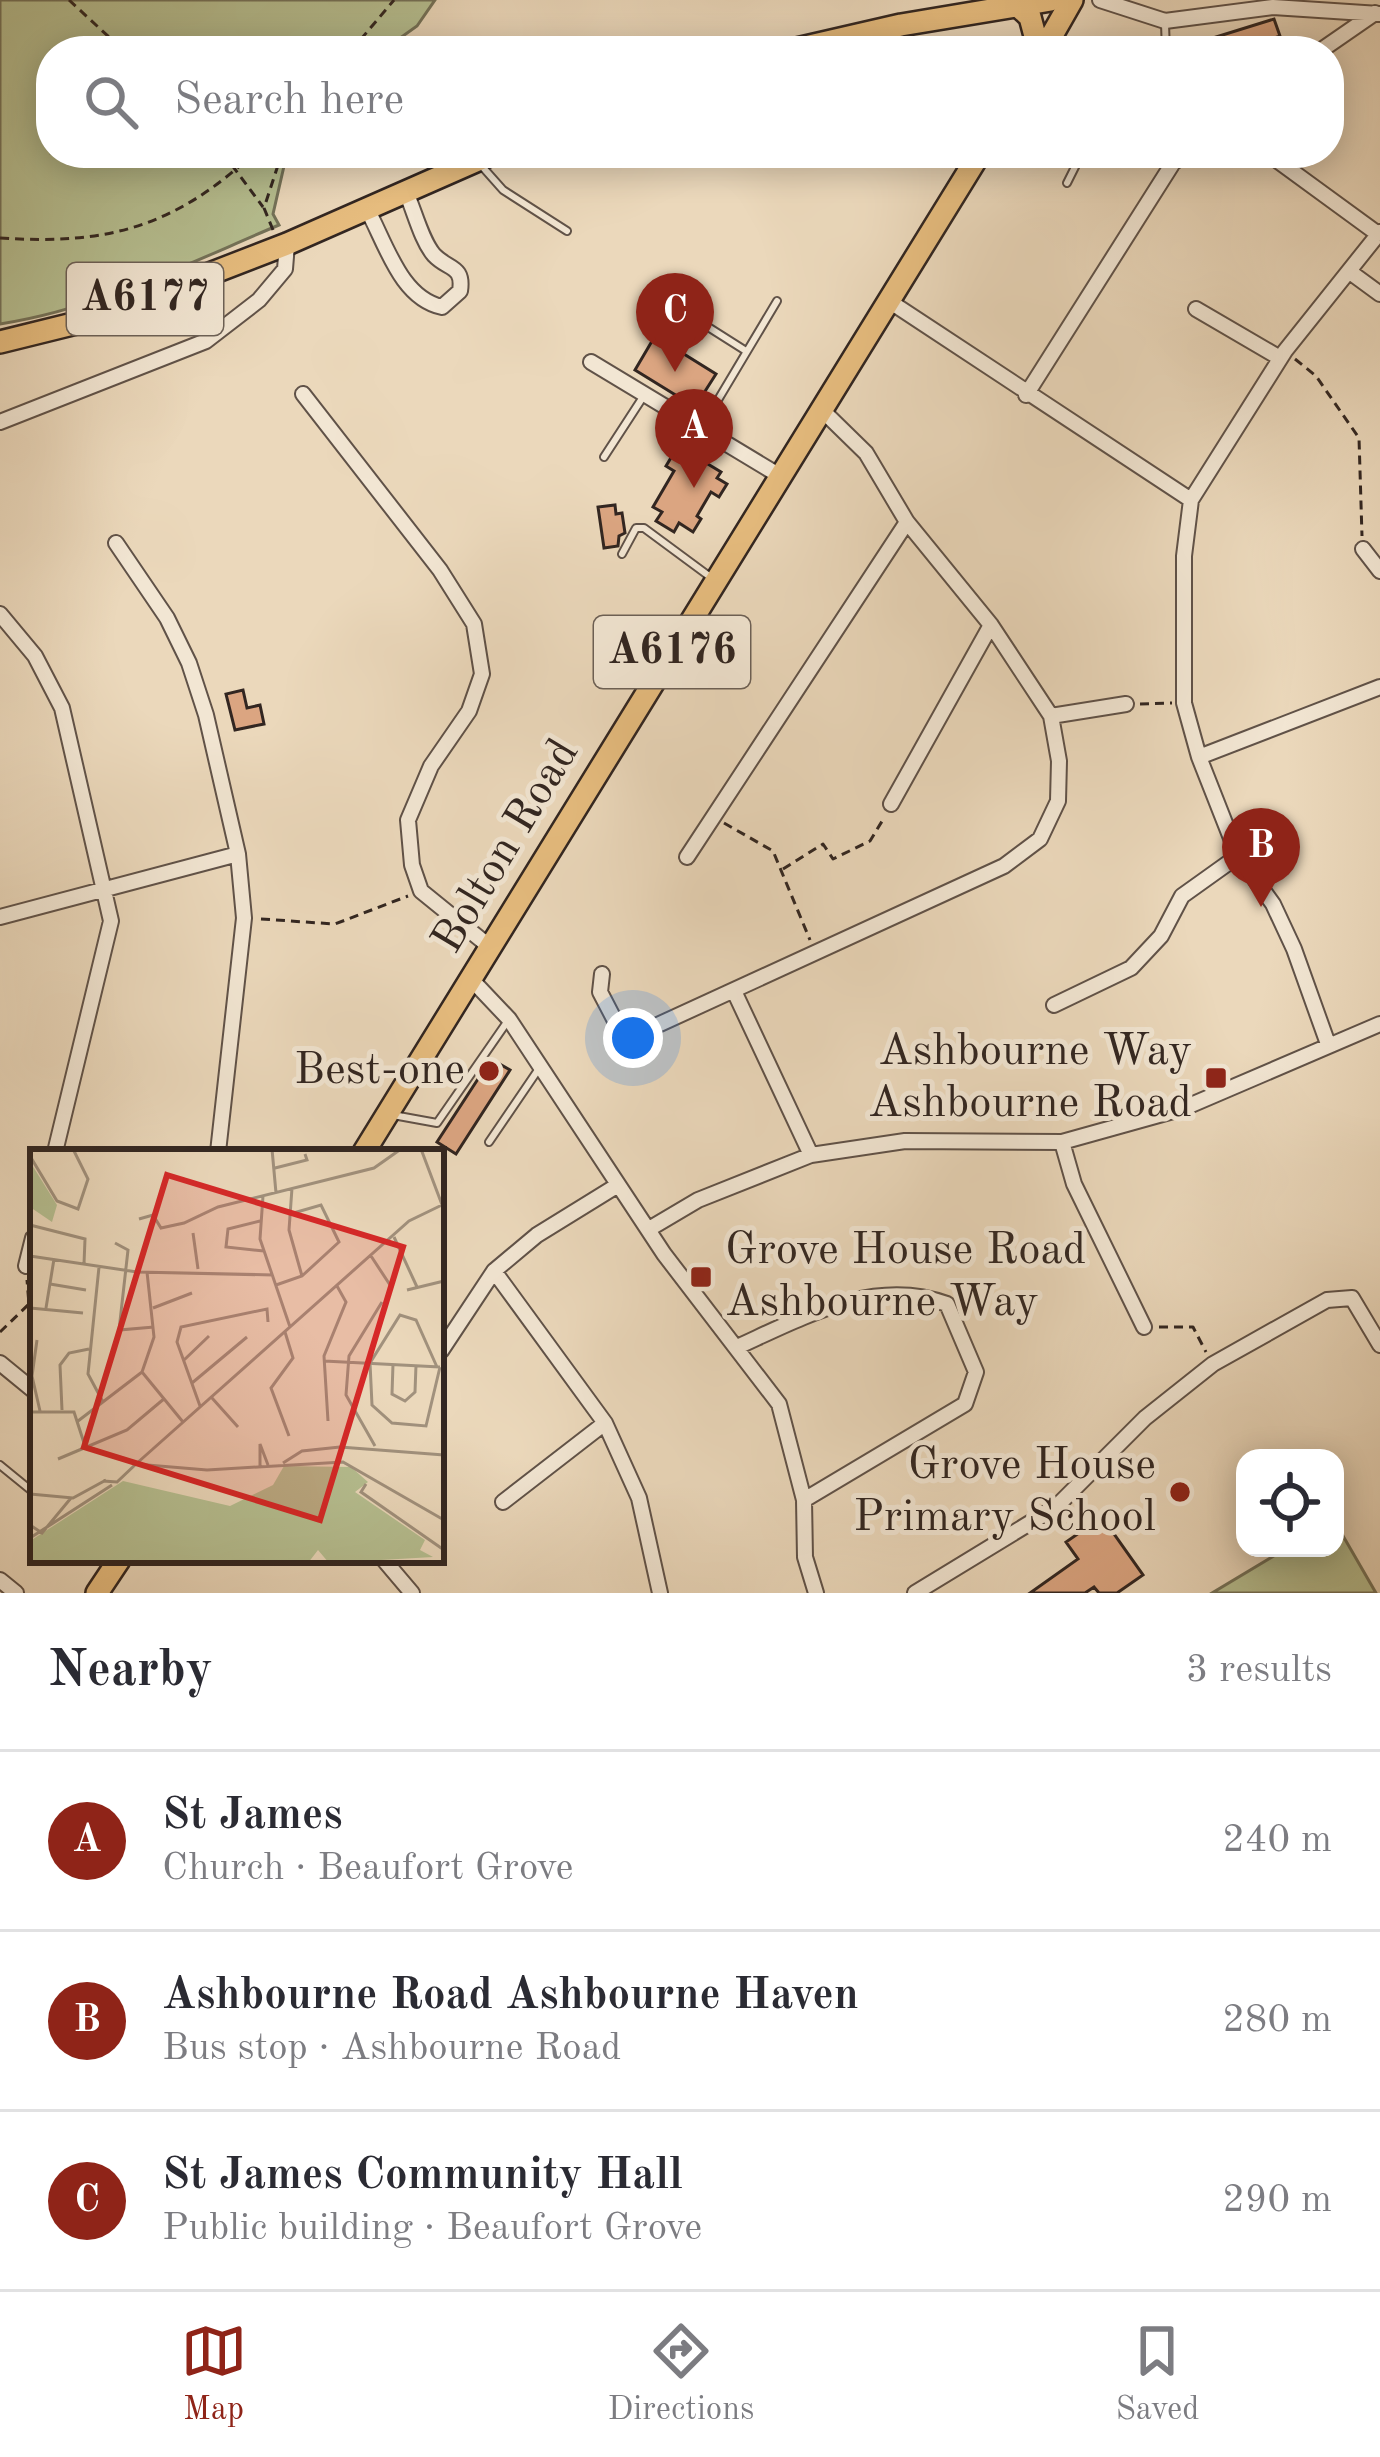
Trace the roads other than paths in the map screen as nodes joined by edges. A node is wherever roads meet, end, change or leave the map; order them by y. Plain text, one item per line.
1 (1051, 0) edge
2 (1072, 0) edge
3 (1100, 0) edge
4 (1024, 3) edge
5 (1379, 12) edge
6 (1165, 21) junction
7 (869, 36) edge
8 (1036, 36) edge
9 (1050, 36) edge
10 (1166, 36) edge
11 (1343, 36) edge
12 (458, 168) edge
13 (491, 168) edge
14 (971, 168) edge
15 (1074, 168) edge
16 (1171, 168) edge
17 (1288, 168) edge
18 (1066, 183) dead end
19 (405, 190) junction
20 (366, 207) junction
21 (567, 231) dead end
22 (1379, 233) edge
23 (282, 245) junction
24 (1350, 272) junction
25 (656, 294) dead end
26 (1380, 294) edge
27 (777, 301) dead end
28 (889, 301) junction
29 (1196, 309) dead end
30 (0, 342) edge
31 (746, 351) junction
32 (1282, 354) junction
33 (591, 362) dead end
34 (303, 394) dead end
35 (645, 394) junction
36 (1026, 394) junction
37 (822, 410) junction
38 (0, 422) edge
39 (701, 428) junction
40 (604, 457) dead end
41 (780, 476) junction
42 (1191, 500) junction
43 (907, 522) junction
44 (116, 543) dead end
45 (1363, 549) road end
46 (622, 554) dead end
47 (1380, 571) edge
48 (716, 581) junction
49 (0, 614) edge
50 (991, 625) junction
51 (1380, 687) edge
52 (1126, 704) road end
53 (1052, 716) junction
54 (1198, 757) junction
55 (891, 804) road end
56 (238, 854) junction
57 (1238, 856) junction
58 (687, 857) dead end
59 (107, 890) junction
60 (0, 916) edge
61 (490, 947) junction
62 (602, 974) dead end
63 (472, 980) junction
64 (734, 991) junction
65 (1054, 1005) dead end
66 (509, 1019) junction
67 (1380, 1024) edge
68 (1328, 1044) junction
69 (541, 1067) junction
70 (387, 1114) junction
71 (489, 1142) dead end
72 (1063, 1142) junction
73 (56, 1149) edge
74 (218, 1149) edge
75 (366, 1149) edge
76 (811, 1155) junction
77 (618, 1185) junction
78 (649, 1229) junction
79 (30, 1250) edge
80 (26, 1266) road end
81 (494, 1271) junction
82 (1144, 1328) road end
83 (1380, 1345) edge
84 (444, 1347) edge
85 (736, 1347) junction
86 (0, 1363) edge
87 (30, 1388) edge
88 (605, 1423) junction
89 (0, 1465) edge
90 (30, 1490) edge
91 (805, 1500) junction
92 (503, 1502) dead end
93 (116, 1563) edge
94 (387, 1563) edge
95 (0, 1580) edge
96 (654, 1590) edge
97 (16, 1593) edge
98 (97, 1593) edge
99 (412, 1593) edge
100 (816, 1593) edge
101 (915, 1593) edge

1 - 4 main road
2 - 9 main road
3 - 6 street
4 - 7 main road
4 - 8 main road
5 - 6 street
5 - 11 street
6 - 10 lane
12 - 19 main road, A6177
13 - 21 lane
14 - 28 main road, Bolton Road / A6176
15 - 18 lane
16 - 36 street
17 - 22 street
19 - 20 main road, A6177
19 - 20 street
20 - 23 main road, A6177
22 - 24 street
23 - 30 main road, A6177
23 - 38 street
24 - 26 street
24 - 32 street
25 - 31 lane
27 - 31 lane
28 - 36 street
28 - 37 main road, Bolton Road / A6176
29 - 32 street
31 - 39 lane
32 - 42 street
33 - 35 street
34 - 61 street
35 - 39 street
35 - 40 lane
36 - 42 street
37 - 41 main road, Bolton Road / A6176
37 - 43 street
39 - 41 street
41 - 48 main road, Bolton Road / A6176
42 - 54 street
43 - 50 street
43 - 58 street
44 - 56 street
45 - 47 street
46 - 48 lane
48 - 61 main road, Bolton Road / A6176
49 - 59 street
50 - 53 street
50 - 55 street
51 - 54 street
52 - 53 street
53 - 64 street
54 - 57 street
56 - 59 street
56 - 74 street
57 - 65 street
57 - 68 street
59 - 60 street
59 - 73 street
61 - 63 main road, Bolton Road / A6176
62 - 64 street
63 - 66 street
63 - 70 main road, Bolton Road / A6176
64 - 76 street
66 - 69 street
66 - 70 lane
67 - 68 street
68 - 72 street
69 - 71 lane
69 - 77 street
70 - 75 main road, Bolton Road / A6176
72 - 76 street
72 - 82 street
76 - 78 street
77 - 78 street
77 - 81 street
78 - 85 street
79 - 80 street
81 - 84 street
81 - 88 street
83 - 101 street
85 - 91 street
85 - 91 street
86 - 87 street
88 - 92 street
88 - 96 street
89 - 90 lane
91 - 100 street
93 - 98 main road
94 - 99 street
95 - 97 street

